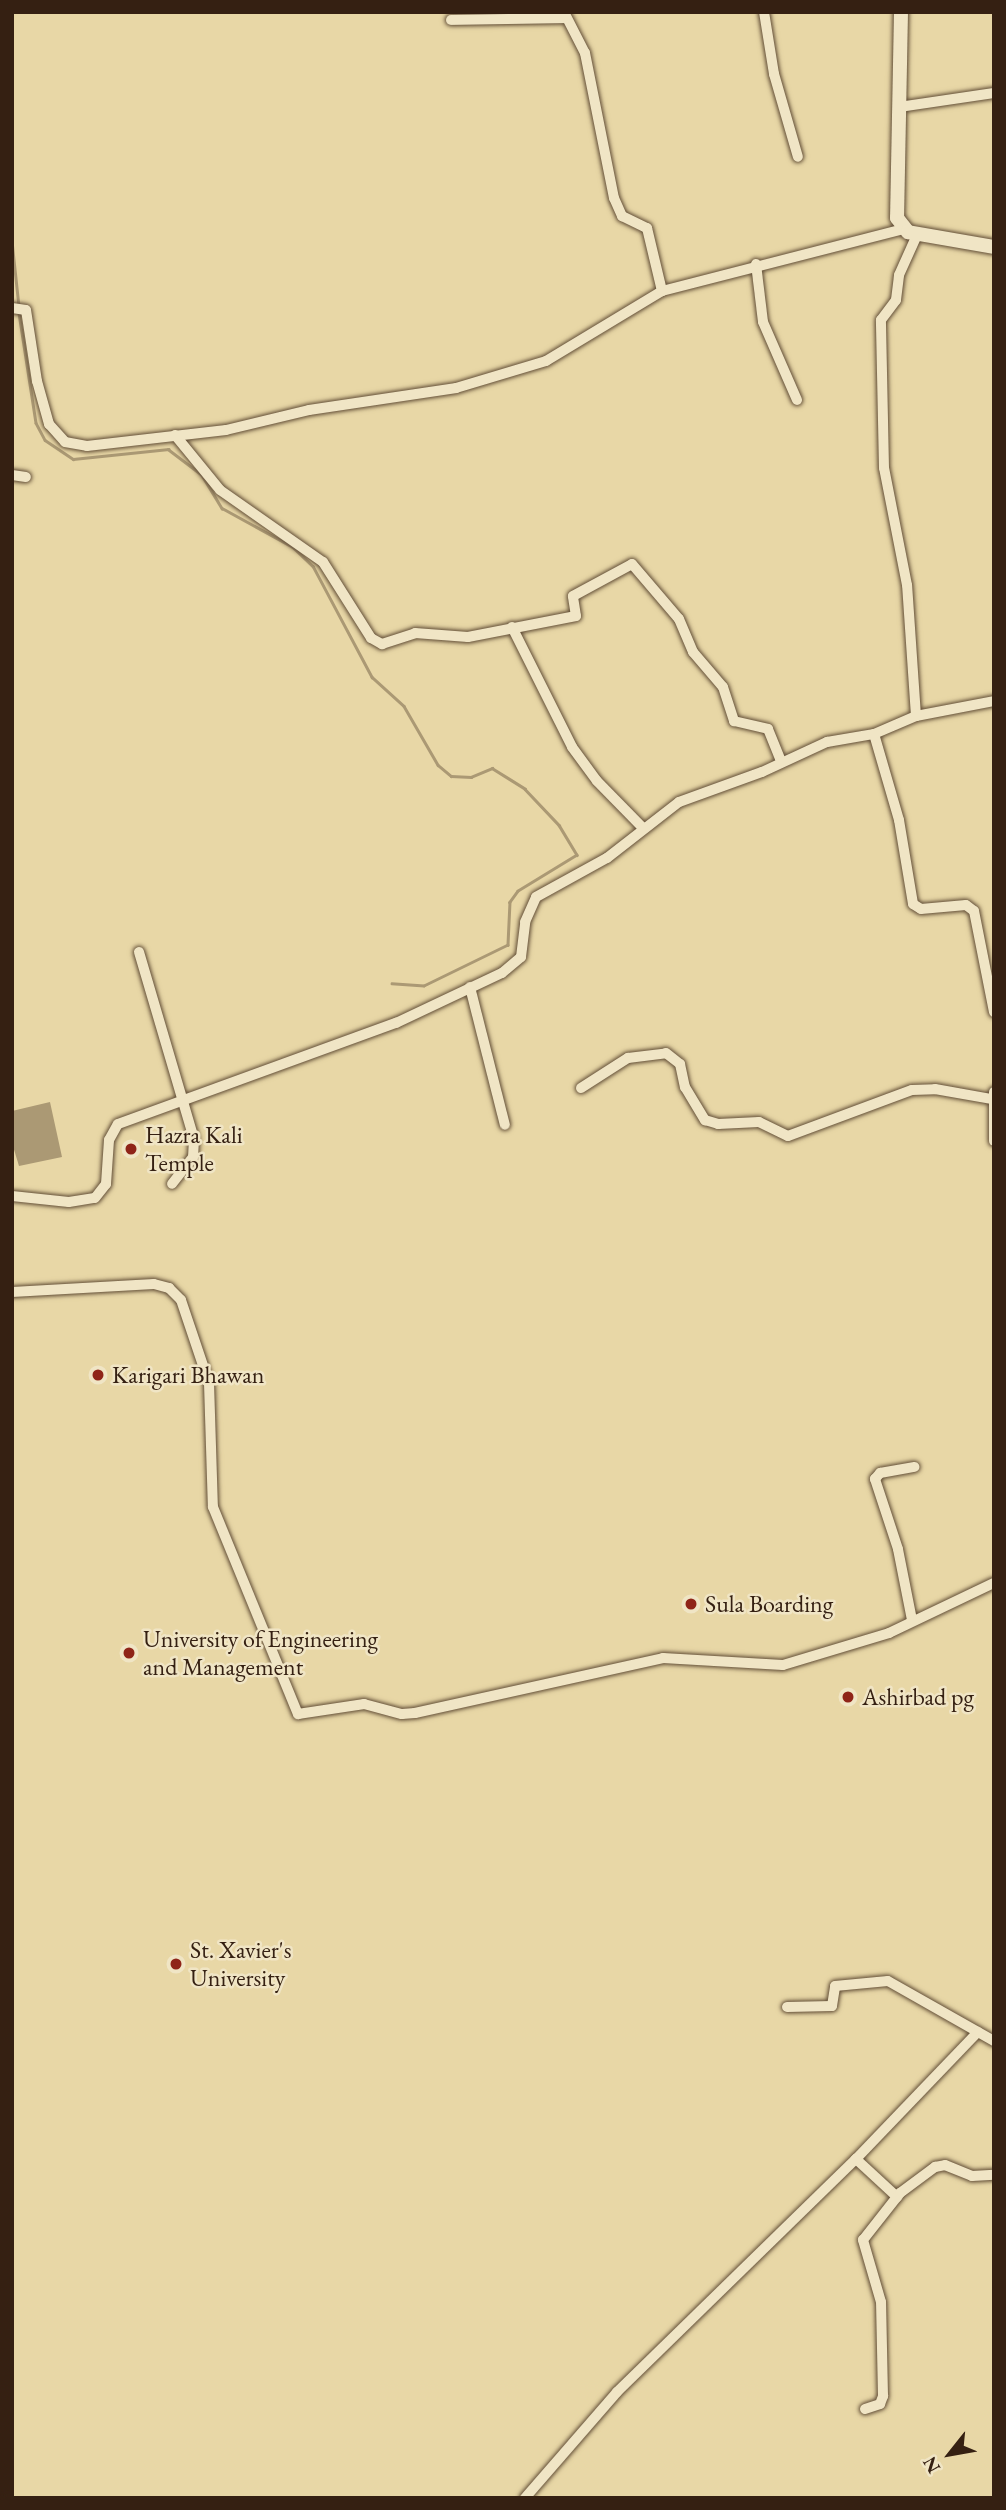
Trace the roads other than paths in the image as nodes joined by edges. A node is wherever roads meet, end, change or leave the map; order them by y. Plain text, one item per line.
1 (764, 12) edge
2 (901, 12) edge
3 (564, 15) edge
4 (451, 20) dead end
5 (994, 93) edge
6 (899, 107) junction
7 (798, 157) dead end
8 (910, 232) junction
9 (994, 247) edge
10 (756, 264) junction
11 (662, 291) junction
12 (19, 309) edge
13 (797, 400) dead end
14 (175, 435) junction
15 (12, 475) edge
16 (26, 477) dead end
17 (512, 627) junction
18 (994, 701) edge
19 (916, 716) junction
20 (874, 734) junction
21 (781, 762) junction
22 (643, 828) junction
23 (139, 953) dead end
24 (990, 982) edge
25 (470, 986) junction
26 (994, 1012) edge
27 (581, 1088) dead end
28 (993, 1096) edge
29 (182, 1100) junction
30 (505, 1125) dead end
31 (994, 1141) edge
32 (172, 1184) dead end
33 (12, 1196) edge
34 (12, 1292) edge
35 (914, 1466) dead end
36 (994, 1583) edge
37 (912, 1620) junction
38 (787, 2007) dead end
39 (978, 2032) junction
40 (994, 2041) edge
41 (856, 2159) junction
42 (994, 2175) edge
43 (897, 2197) junction
44 (866, 2409) dead end
45 (526, 2498) edge

1 - 7 street
2 - 6 street
3 - 4 street
3 - 11 street
5 - 6 street
6 - 8 street
8 - 9 street
8 - 10 street
8 - 19 street
10 - 11 street
10 - 13 street
11 - 14 street
12 - 14 street
14 - 17 street
15 - 16 street
17 - 21 street
17 - 22 street
18 - 19 street
19 - 20 street
20 - 21 street
20 - 24 street
21 - 22 street
22 - 25 street
23 - 29 street
24 - 26 street
25 - 29 street
25 - 30 street
27 - 28 street
28 - 31 street
29 - 32 street
29 - 33 street
34 - 37 street
35 - 37 street
36 - 37 street
38 - 39 street
39 - 40 street
39 - 41 street
41 - 43 street
41 - 45 street
42 - 43 street
43 - 44 street

